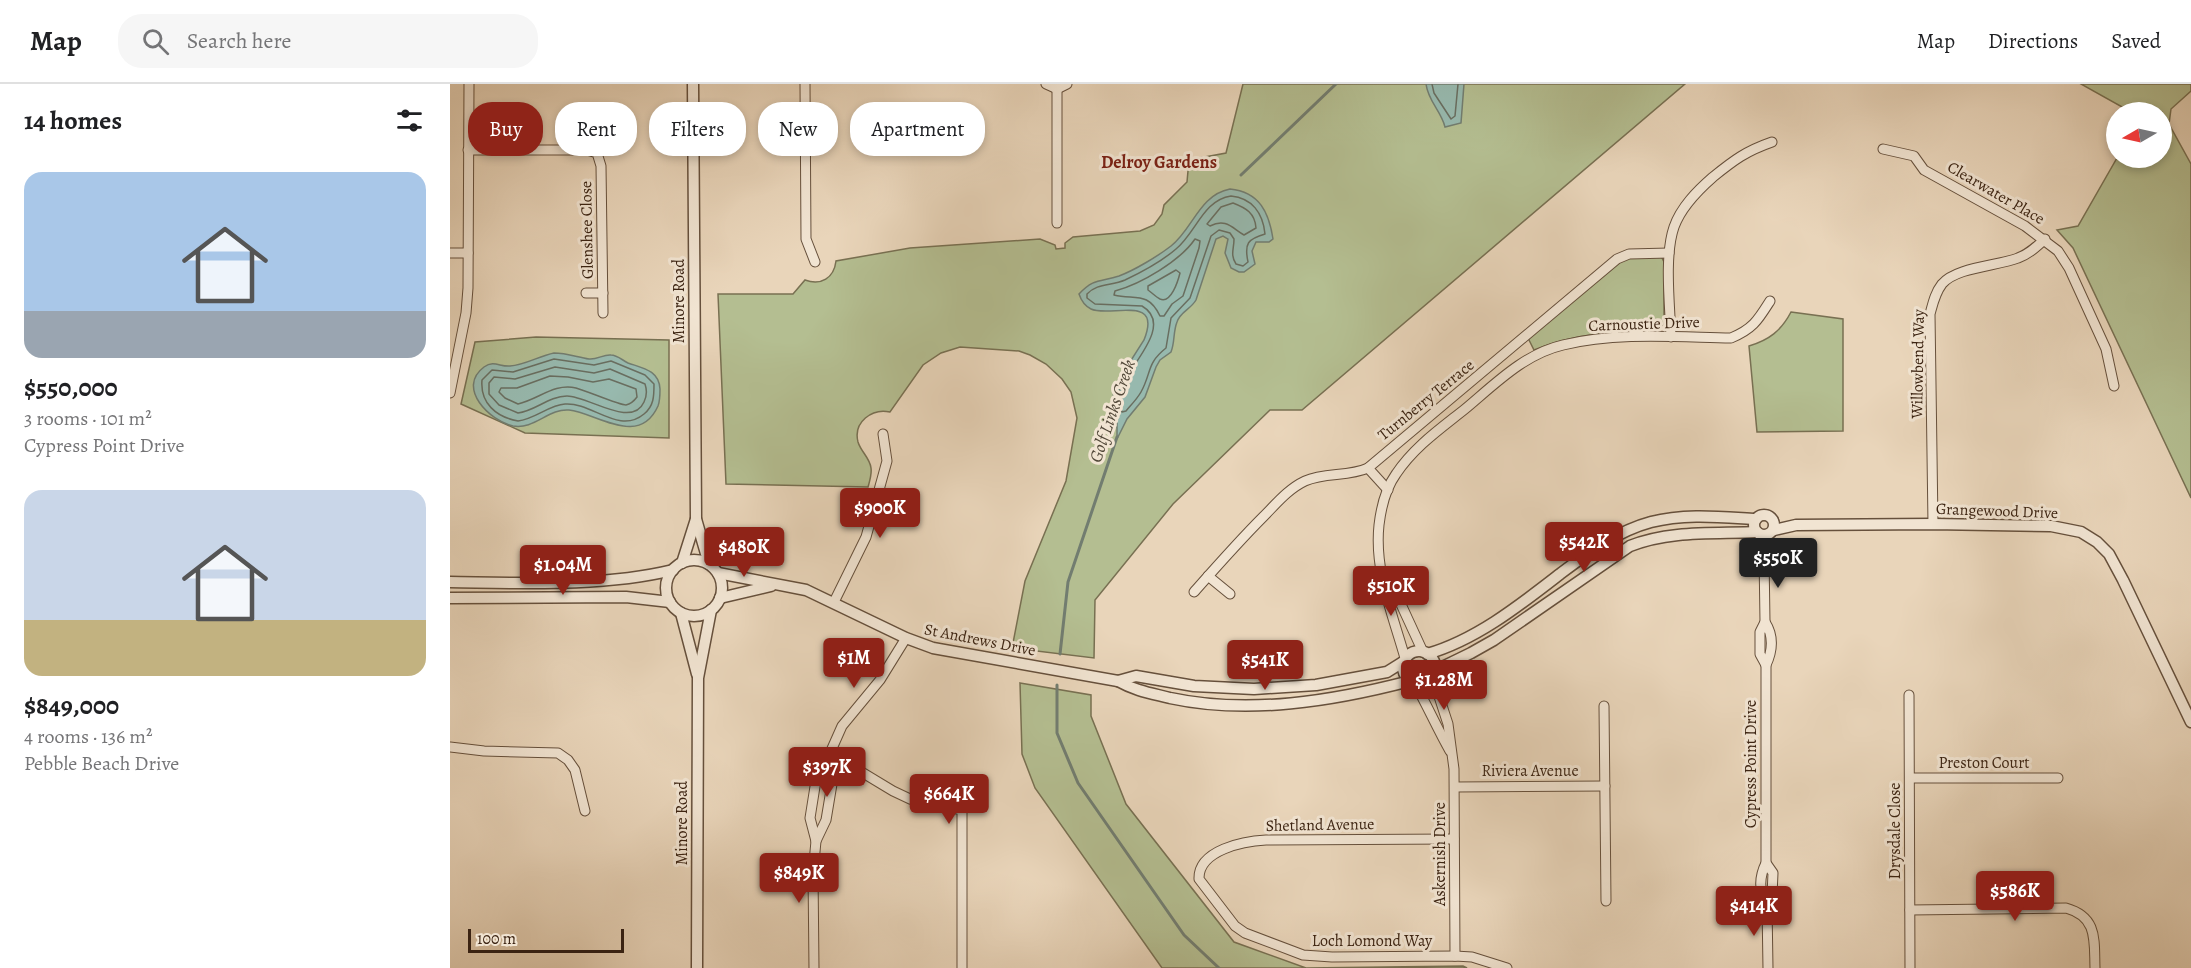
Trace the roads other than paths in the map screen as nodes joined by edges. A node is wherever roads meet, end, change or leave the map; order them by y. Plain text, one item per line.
1 (469, 84) edge
2 (693, 84) edge
3 (805, 84) edge
4 (1046, 84) edge
5 (1067, 84) edge
6 (1057, 89) junction
7 (469, 102) edge
8 (1772, 142) dead end
9 (1883, 149) dead end
10 (543, 150) edge
11 (468, 156) edge
12 (1057, 223) dead end
13 (2044, 239) junction
14 (450, 253) edge
15 (468, 253) junction
16 (1669, 253) junction
17 (815, 262) dead end
18 (603, 292) junction
19 (586, 293) dead end
20 (1770, 301) dead end
21 (603, 313) dead end
22 (1671, 337) junction
23 (2114, 386) dead end
24 (450, 393) edge
25 (883, 434) dead end
26 (1368, 468) junction
27 (1388, 490) junction
28 (696, 519) junction
29 (1756, 519) junction
30 (1934, 524) junction
31 (1767, 531) junction
32 (708, 564) junction
33 (677, 566) junction
34 (1382, 570) junction
35 (718, 573) junction
36 (1208, 576) junction
37 (450, 582) edge
38 (775, 585) junction
39 (1194, 592) dead end
40 (1230, 594) dead end
41 (450, 598) edge
42 (720, 598) junction
43 (670, 602) junction
44 (834, 602) junction
45 (711, 610) junction
46 (681, 613) junction
47 (906, 638) junction
48 (1425, 653) junction
49 (1404, 660) junction
50 (1433, 673) junction
51 (698, 678) junction
52 (1118, 681) junction
53 (1412, 682) junction
54 (1909, 695) dead end
55 (1604, 706) dead end
56 (2191, 722) edge
57 (450, 747) edge
58 (830, 753) junction
59 (1452, 753) junction
60 (1910, 778) junction
61 (2058, 778) dead end
62 (1605, 786) junction
63 (1455, 787) junction
64 (585, 811) dead end
65 (1454, 838) junction
66 (816, 842) junction
67 (1199, 874) joint
68 (1606, 901) dead end
69 (1910, 910) junction
70 (1455, 956) junction
71 (697, 968) edge
72 (814, 968) edge
73 (962, 968) edge
74 (1507, 968) edge
75 (1768, 968) edge
76 (1910, 968) edge
77 (2095, 968) edge

1 - 7 street
2 - 28 street, Minore Road
3 - 17 street
4 - 6 street
5 - 6 street
6 - 12 street
8 - 16 street
9 - 13 street, Clearwater Place
10 - 18 street, Glenshee Close
11 - 15 street
13 - 23 street, Clearwater Place
13 - 30 street, Willowbend Way
14 - 15 street
15 - 24 street
16 - 22 street
16 - 26 street, Turnberry Terrace
18 - 19 street, Glenshee Close
18 - 21 street, Glenshee Close
20 - 22 street, Carnoustie Drive
22 - 27 street, Carnoustie Drive
25 - 44 street
26 - 27 street
26 - 36 street, Turnberry Terrace
27 - 34 street, Carnoustie Drive
28 - 32 street, Minore Road
28 - 33 street, Minore Road
29 - 31 street
29 - 31 street
29 - 48 street
30 - 31 street, Grangewood Drive
30 - 56 street, Grangewood Drive
31 - 50 street
31 - 75 street, Cypress Point Drive
32 - 33 street
32 - 35 street
33 - 37 street
33 - 43 street
34 - 48 street, Carnoustie Drive
34 - 49 street, Carnoustie Drive
35 - 38 street, St Andrews Drive
35 - 42 street
36 - 39 street, Turnberry Terrace
36 - 40 street
38 - 42 street, St Andrews Drive
38 - 44 street, St Andrews Drive
41 - 43 street
42 - 45 street
43 - 46 street
44 - 47 street, St Andrews Drive
45 - 46 street
45 - 51 street, Minore Road
46 - 51 street, Minore Road
47 - 52 street, St Andrews Drive
47 - 58 street
48 - 49 street
48 - 50 street
49 - 52 street, St Andrews Drive
49 - 53 street
50 - 53 street
50 - 59 street, Askernish Drive
51 - 71 street, Minore Road
52 - 53 street, St Andrews Drive
53 - 59 street, Askernish Drive
54 - 60 street, Drysdale Close
55 - 62 street
57 - 64 street
58 - 66 street
58 - 66 street
58 - 73 street
59 - 63 street, Askernish Drive
60 - 61 street, Preston Court
60 - 69 street, Drysdale Close
62 - 63 street, Riviera Avenue
62 - 68 street
63 - 65 street, Askernish Drive
65 - 67 street, Shetland Avenue
65 - 70 street, Askernish Drive
66 - 72 street
67 - 70 street, Loch Lomond Way
69 - 76 street, Drysdale Close
69 - 77 street
70 - 74 street, Loch Lomond Way

